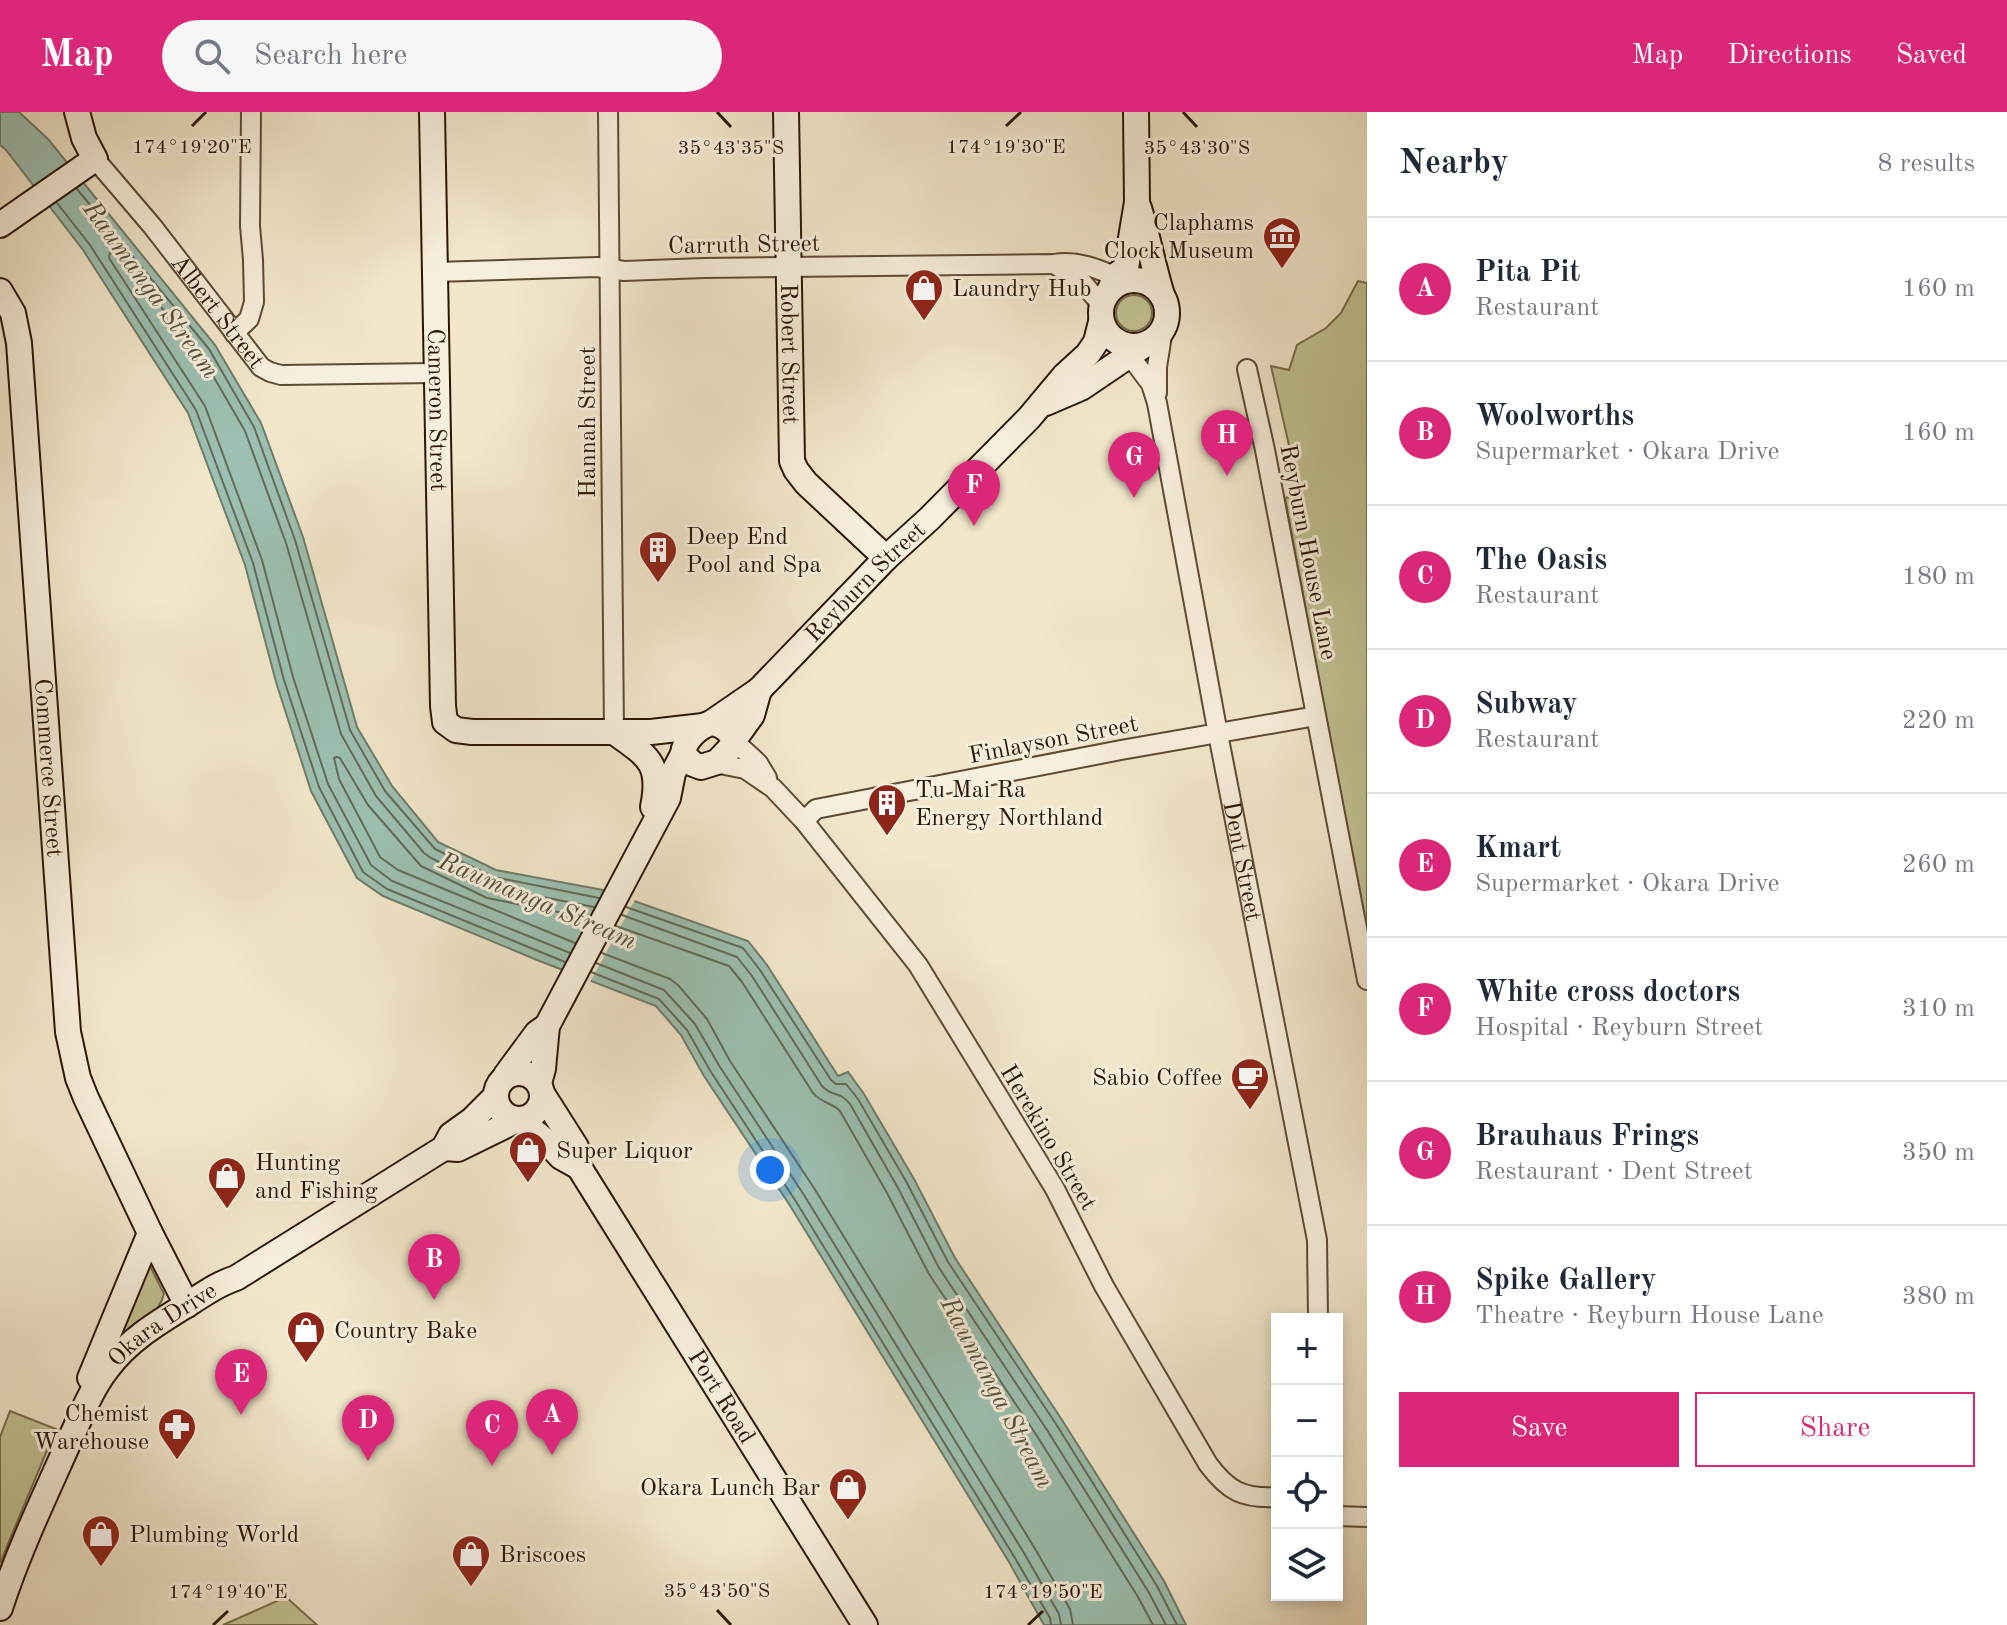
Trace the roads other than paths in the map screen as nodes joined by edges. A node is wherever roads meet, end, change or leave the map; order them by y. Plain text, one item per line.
1 (77, 112) edge
2 (251, 112) edge
3 (432, 112) edge
4 (608, 112) edge
5 (786, 112) edge
6 (1136, 112) edge
7 (86, 166) junction
8 (1137, 202) junction
9 (0, 225) edge
10 (1054, 264) junction
11 (787, 267) junction
12 (610, 269) junction
13 (435, 272) junction
14 (0, 291) edge
15 (1110, 295) junction
16 (1162, 295) junction
17 (1163, 329) junction
18 (234, 333) junction
19 (1131, 348) junction
20 (1247, 369) dead end
21 (436, 373) junction
22 (1157, 403) junction
23 (1040, 406) junction
24 (886, 558) junction
25 (759, 690) junction
26 (443, 706) joint
27 (1316, 716) junction
28 (707, 724) junction
29 (614, 732) junction
30 (1218, 734) junction
31 (734, 741) junction
32 (683, 753) junction
33 (713, 764) junction
34 (773, 788) junction
35 (668, 798) junction
36 (804, 821) junction
37 (642, 849) junction
38 (1367, 980) edge
39 (547, 1026) junction
40 (506, 1075) junction
41 (541, 1089) junction
42 (494, 1098) junction
43 (519, 1120) junction
44 (444, 1148) junction
45 (579, 1167) junction
46 (150, 1233) junction
47 (187, 1305) junction
48 (1318, 1313) edge
49 (87, 1405) junction
50 (1271, 1497) edge
51 (1343, 1516) edge
52 (1367, 1517) edge
53 (0, 1608) edge
54 (865, 1625) edge

1 - 7 main road, Albert Street
2 - 18 street
3 - 13 main road, Cameron Street
4 - 12 street, Hannah Street
5 - 11 main road, Robert Street
6 - 8 main road
7 - 9 main road
7 - 18 street, Albert Street
8 - 15 main road
8 - 16 main road
10 - 11 street, Carruth Street
10 - 15 street
10 - 15 street, Carruth Street
11 - 12 street, Carruth Street
11 - 24 main road, Robert Street
12 - 13 street, Carruth Street
12 - 29 street, Hannah Street
13 - 21 main road, Cameron Street
14 - 46 main road, Commerce Street
15 - 16 main road
15 - 19 main road
15 - 23 main road, Reyburn Street
16 - 17 main road
17 - 19 main road
17 - 22 street, Dent Street
18 - 21 street, Albert Street
19 - 22 street, Dent Street
19 - 23 main road, Reyburn Street
20 - 27 street, Reyburn House Lane
21 - 26 main road, Cameron Street
22 - 30 street, Dent Street
23 - 24 main road, Reyburn Street
24 - 25 main road, Reyburn Street
25 - 28 main road, Reyburn Street
25 - 31 main road, Reyburn Street
26 - 29 main road, Reyburn Street
27 - 30 street, Finlayson Street
27 - 38 street, Reyburn House Lane
28 - 29 main road, Reyburn Street
28 - 31 main road
28 - 32 main road
29 - 32 main road, Reyburn Street
29 - 37 main road
30 - 36 street, Finlayson Street
30 - 48 street, Dent Street
31 - 33 main road
31 - 34 street, Herekino Street
32 - 33 main road
32 - 35 main road
33 - 34 street, Herekino Street
33 - 35 main road
34 - 36 street, Herekino Street
35 - 37 main road
36 - 50 street, Herekino Street
37 - 39 main road
39 - 40 main road
39 - 41 main road
40 - 41 main road
40 - 42 main road
41 - 43 main road
41 - 45 main road, Port Road
42 - 43 main road
42 - 44 main road, Okara Drive
43 - 44 main road, Okara Drive
43 - 45 main road, Port Road
44 - 47 main road, Okara Drive
45 - 54 main road, Port Road
46 - 47 main road, Commerce Street
46 - 49 main road
47 - 49 main road, Okara Drive
49 - 53 main road, Okara Drive
51 - 52 street

